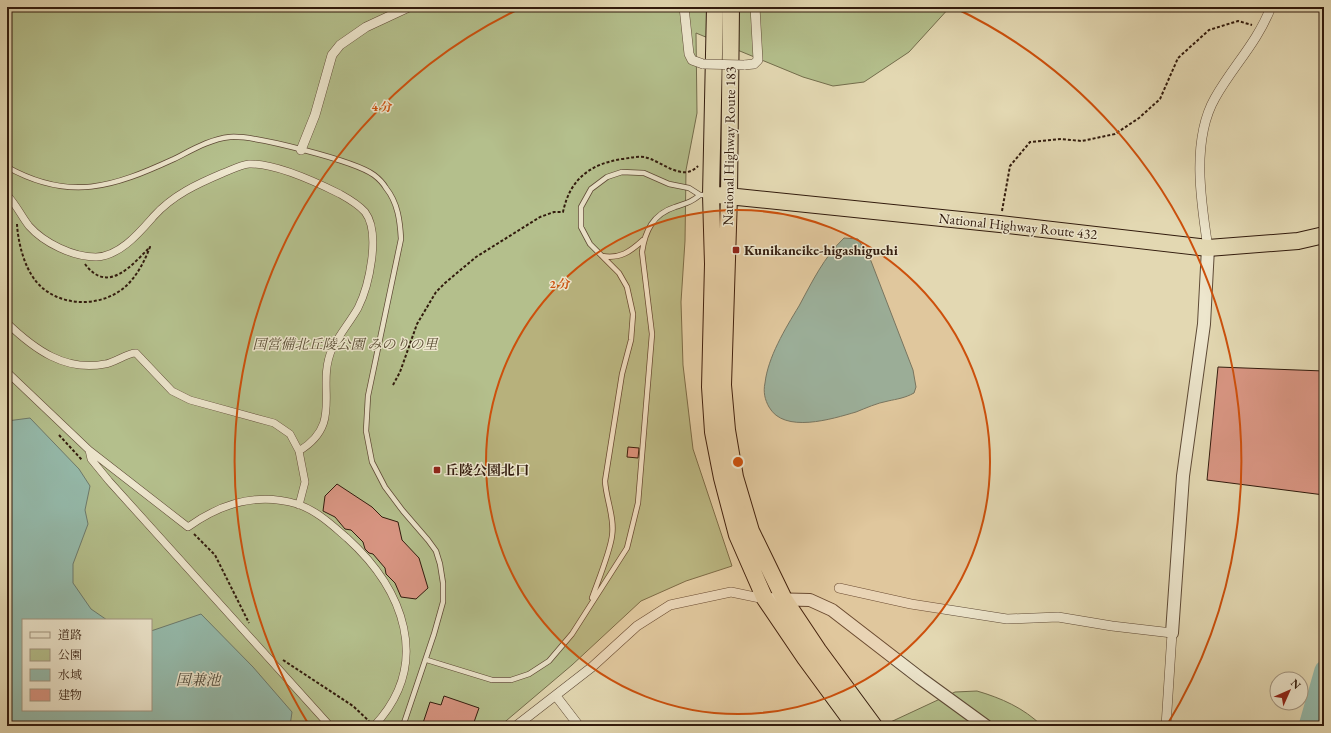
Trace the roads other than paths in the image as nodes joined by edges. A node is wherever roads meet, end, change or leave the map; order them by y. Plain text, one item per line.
1 (409, 7) edge
2 (684, 7) edge
3 (715, 7) edge
4 (731, 7) edge
5 (755, 7) edge
6 (1271, 7) edge
7 (301, 150) junction
8 (7, 167) edge
9 (7, 195) edge
10 (705, 195) junction
11 (729, 196) junction
12 (1324, 235) edge
13 (644, 240) junction
14 (1208, 248) junction
15 (602, 256) junction
16 (7, 323) edge
17 (7, 372) edge
18 (88, 450) junction
19 (299, 451) junction
20 (299, 506) junction
21 (839, 588) dead end
22 (765, 599) junction
23 (784, 599) junction
24 (590, 604) junction
25 (1172, 633) junction
26 (427, 660) junction
27 (556, 696) junction
28 (330, 726) edge
29 (374, 726) edge
30 (402, 726) edge
31 (516, 726) edge
32 (579, 726) edge
33 (855, 726) edge
34 (874, 726) edge
35 (986, 726) edge
36 (1166, 726) edge

1 - 7 street
2 - 5 street, bridge
3 - 10 highway, National Highway Route 183
4 - 11 highway, National Highway Route 183
6 - 14 street
7 - 8 lane
7 - 26 lane
9 - 19 street
10 - 11 highway, National Highway Route 432
10 - 13 lane
10 - 15 lane
10 - 22 highway, National Highway Route 183
11 - 14 highway, National Highway Route 432
11 - 23 highway, National Highway Route 183
12 - 14 highway, National Highway Route 432
13 - 15 lane
13 - 24 lane
14 - 25 street
15 - 24 lane
16 - 19 street
17 - 18 street
18 - 20 street
18 - 28 street
19 - 20 street
20 - 29 street
21 - 25 street
22 - 23 street
22 - 27 street
22 - 33 highway, National Highway Route 183
23 - 34 highway, National Highway Route 183
23 - 35 street
24 - 26 lane
25 - 36 street
26 - 30 lane
27 - 31 street
27 - 32 street

